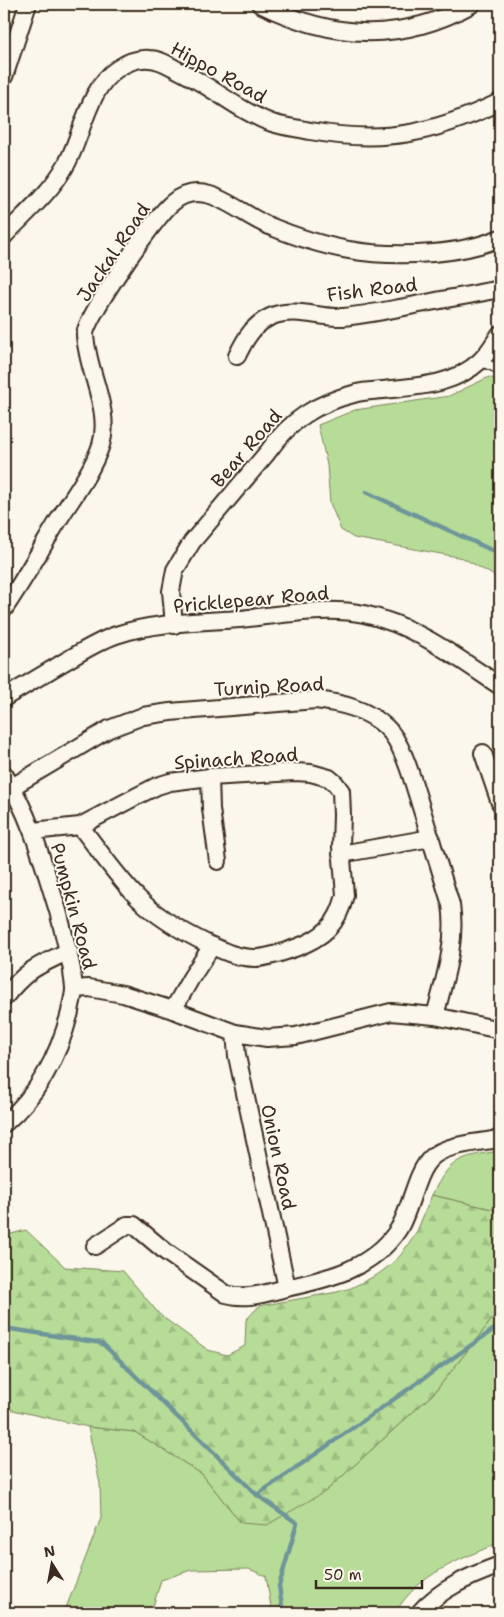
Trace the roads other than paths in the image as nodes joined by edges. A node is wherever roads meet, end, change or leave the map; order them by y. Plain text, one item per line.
1 (28, 4) edge
2 (260, 4) edge
3 (472, 4) edge
4 (4, 76) edge
5 (500, 102) edge
6 (4, 236) edge
7 (500, 238) edge
8 (500, 289) edge
9 (500, 334) edge
10 (238, 356) dead end
11 (480, 361) junction
12 (500, 370) edge
13 (4, 609) edge
14 (174, 625) junction
15 (500, 686) edge
16 (4, 698) edge
17 (483, 753) dead end
18 (210, 777) junction
19 (8, 780) edge
20 (500, 803) edge
21 (80, 826) junction
22 (33, 831) junction
23 (431, 838) junction
24 (341, 854) junction
25 (218, 861) dead end
26 (212, 946) junction
27 (69, 951) junction
28 (74, 989) junction
29 (4, 998) edge
30 (173, 1010) junction
31 (435, 1016) junction
32 (500, 1030) edge
33 (235, 1033) junction
34 (4, 1124) edge
35 (500, 1139) edge
36 (95, 1246) dead end
37 (287, 1288) junction
38 (500, 1565) edge
39 (419, 1613) edge

1 - 4 street
2 - 3 street
5 - 6 street, Hippo Road
7 - 13 street, Jackal Road
8 - 10 street, Fish Road
9 - 11 street, Bear Road
11 - 12 lane
11 - 14 street, Bear Road
14 - 15 street, Pricklepear Road
14 - 16 street, Pricklepear Road
17 - 20 street
18 - 21 street, Spinach Road
18 - 24 street, Spinach Road
18 - 25 street
19 - 22 street, Pumpkin Road
19 - 23 street, Turnip Road
21 - 22 street, Spinach Road
21 - 26 street
22 - 27 street, Pumpkin Road
23 - 24 street
23 - 31 street, Turnip Road
24 - 26 street, Spinach Road
26 - 30 street
27 - 28 street, Pumpkin Road
27 - 29 street
28 - 30 street
28 - 34 street, Pumpkin Road
30 - 33 street
31 - 32 street
31 - 33 street
33 - 37 street, Onion Road
35 - 37 street
36 - 37 street
38 - 39 street

